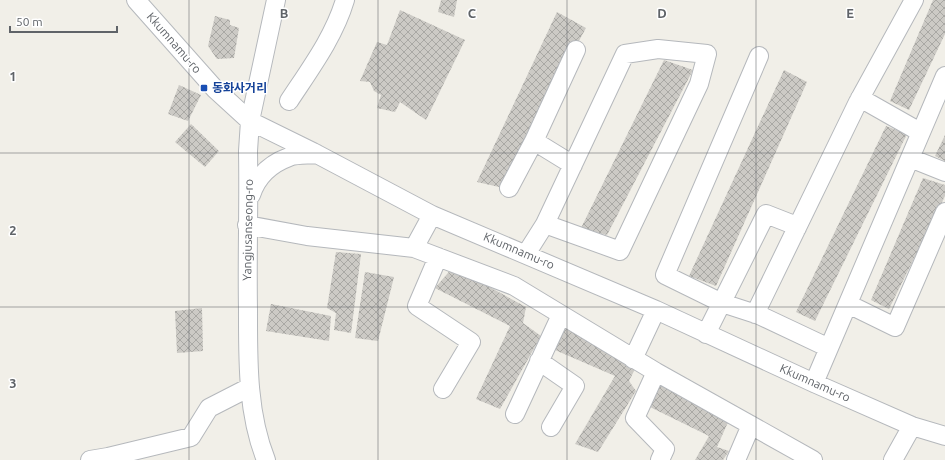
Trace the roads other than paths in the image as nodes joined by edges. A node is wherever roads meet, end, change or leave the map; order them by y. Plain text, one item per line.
1 (136, 0) edge
2 (276, 0) edge
3 (345, 0) edge
4 (914, 0) edge
5 (576, 50) dead end
6 (759, 56) dead end
7 (945, 76) edge
8 (860, 98) junction
9 (289, 101) dead end
10 (250, 121) junction
11 (920, 134) junction
12 (534, 141) junction
13 (317, 154) junction
14 (910, 158) junction
15 (573, 165) junction
16 (945, 172) edge
17 (509, 188) dead end
18 (247, 207) junction
19 (945, 212) edge
20 (432, 215) junction
21 (545, 224) junction
22 (247, 225) junction
23 (797, 228) junction
24 (414, 248) junction
25 (526, 254) junction
26 (438, 257) junction
27 (722, 303) junction
28 (848, 304) junction
29 (656, 310) junction
30 (755, 314) junction
31 (561, 315) junction
32 (706, 334) junction
33 (829, 348) junction
34 (633, 359) junction
35 (539, 361) junction
36 (656, 372) junction
37 (814, 383) junction
38 (250, 387) junction
39 (443, 389) dead end
40 (515, 414) dead end
41 (751, 425) junction
42 (912, 426) junction
43 (551, 427) dead end
44 (945, 436) edge
45 (90, 460) edge
46 (266, 460) edge
47 (660, 460) edge
48 (736, 460) edge
49 (813, 460) edge
50 (893, 460) edge

1 - 10 street, Kkumnamu-ro
2 - 10 street, Yangjusanseong-ro
3 - 9 street
4 - 8 street
5 - 12 street
6 - 27 street
7 - 11 street
8 - 11 street
8 - 23 street
10 - 13 street, Kkumnamu-ro
10 - 18 street, Yangjusanseong-ro
11 - 14 street
12 - 15 street
12 - 17 street
13 - 18 street
13 - 20 street, Kkumnamu-ro
14 - 16 street
14 - 28 street
15 - 21 street
15 - 21 street
18 - 22 street, Yangjusanseong-ro
19 - 28 street
20 - 24 street
20 - 25 street, Kkumnamu-ro
21 - 25 street
22 - 24 street
22 - 38 street, Yangjusanseong-ro
23 - 27 street
23 - 30 street
24 - 26 street
25 - 29 street, Kkumnamu-ro
26 - 31 street
26 - 39 street
27 - 30 street
27 - 32 street
28 - 33 street
29 - 32 street, Kkumnamu-ro
29 - 34 street
30 - 33 street
31 - 34 street
31 - 35 street
32 - 37 street, Kkumnamu-ro
33 - 37 street
34 - 36 street
35 - 40 street
35 - 43 street
36 - 41 street
36 - 47 street
37 - 42 street, Kkumnamu-ro
38 - 45 street
38 - 46 street, Yangjusanseong-ro
41 - 48 street
41 - 49 street
42 - 44 street, Kkumnamu-ro
42 - 50 street

